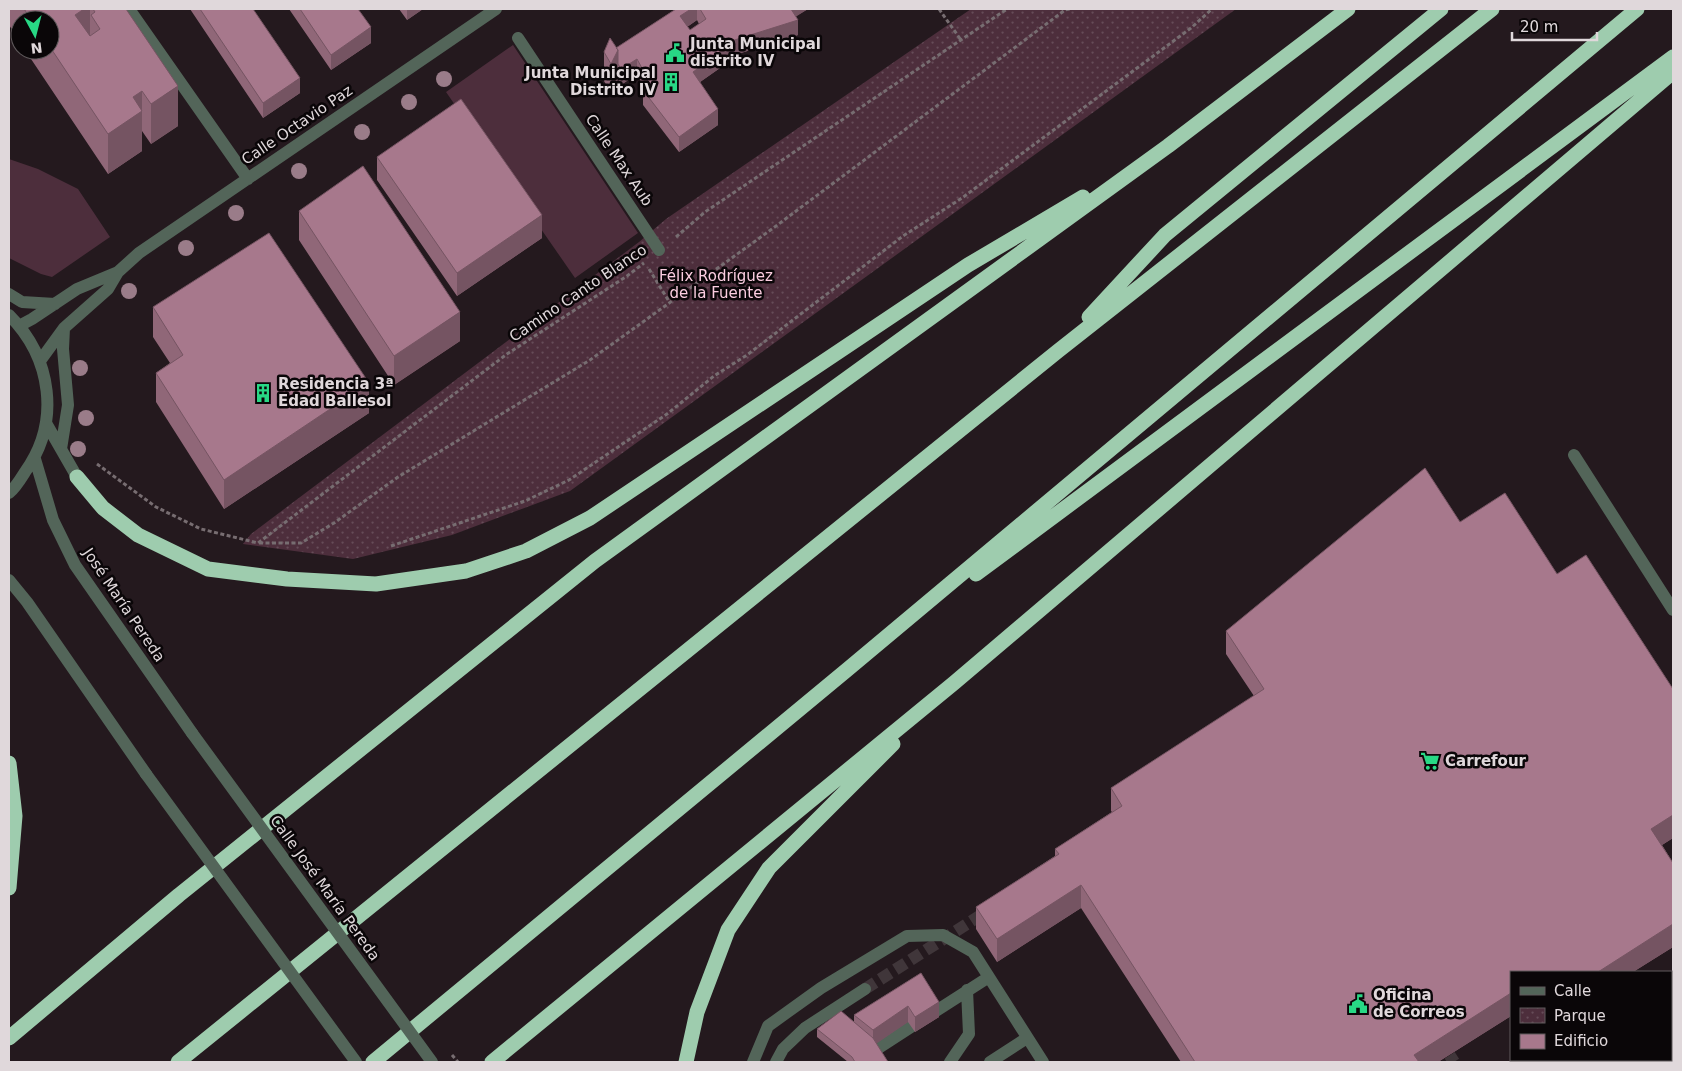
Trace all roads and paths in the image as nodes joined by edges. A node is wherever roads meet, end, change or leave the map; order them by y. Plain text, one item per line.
1 (130, 9) edge
2 (496, 9) edge
3 (939, 9) edge
4 (1007, 9) edge
5 (1070, 9) edge
6 (1212, 9) edge
7 (1348, 9) edge
8 (1441, 9) edge
9 (1492, 9) edge
10 (1637, 9) edge
11 (518, 38) dead end
12 (961, 40) junction
13 (1673, 57) edge
14 (1673, 72) edge
15 (1168, 146) junction
16 (248, 179) junction
17 (659, 250) joint
18 (118, 272) junction
19 (9, 294) edge
20 (670, 303) junction
21 (55, 304) junction
22 (9, 315) edge
23 (19, 326) junction
24 (64, 328) junction
25 (1058, 351) junction
26 (40, 362) junction
27 (46, 423) junction
28 (61, 449) junction
29 (1574, 455) dead end
30 (35, 459) junction
31 (94, 462) dead end
32 (77, 477) joint
33 (9, 493) edge
34 (258, 543) junction
35 (391, 546) dead end
36 (9, 580) edge
37 (1673, 610) edge
38 (848, 669) junction
39 (954, 683) junction
40 (192, 733) joint
41 (9, 763) edge
42 (9, 888) edge
43 (989, 977) junction
44 (865, 989) tunnel mouth
45 (967, 990) junction
46 (936, 1011) edge
47 (911, 1027) edge
48 (9, 1038) edge
49 (1027, 1038) junction
50 (178, 1062) edge
51 (356, 1062) edge
52 (373, 1062) edge
53 (432, 1062) edge
54 (492, 1062) edge
55 (686, 1062) edge
56 (753, 1062) edge
57 (776, 1062) edge
58 (856, 1062) edge
59 (950, 1062) edge
60 (990, 1062) edge
61 (1042, 1062) edge

1 - 16 street
2 - 16 street, Calle Octavio Paz
3 - 12 path
4 - 12 path, Camino Canto Blanco
5 - 20 path
6 - 35 path
7 - 15 highway
8 - 25 highway
9 - 25 highway
10 - 38 highway
11 - 17 street, Calle Max Aub
12 - 17 path, Camino Canto Blanco
13 - 38 highway
14 - 39 highway
15 - 32 highway
15 - 48 highway
16 - 18 street, Calle Octavio Paz
18 - 21 street, Calle Octavio Paz
18 - 24 street, Calle Octavio Paz
19 - 21 street
20 - 34 path
20 - 34 path, Camino Canto Blanco
21 - 23 street, Calle Octavio Paz
22 - 23 street
23 - 26 street
24 - 26 street, Calle Octavio Paz
24 - 28 street
25 - 50 highway
26 - 27 street
27 - 28 street
27 - 30 street
28 - 32 street
29 - 37 street
30 - 33 street
30 - 40 street, José María Pereda
31 - 34 path
36 - 51 street, bridge
38 - 52 highway
39 - 54 highway
39 - 55 highway
40 - 53 street, Calle José María Pereda, bridge
41 - 42 highway
43 - 45 street
43 - 49 street
43 - 56 street
44 - 57 street
45 - 46 street
45 - 59 street
47 - 58 street
49 - 60 street
49 - 61 street

